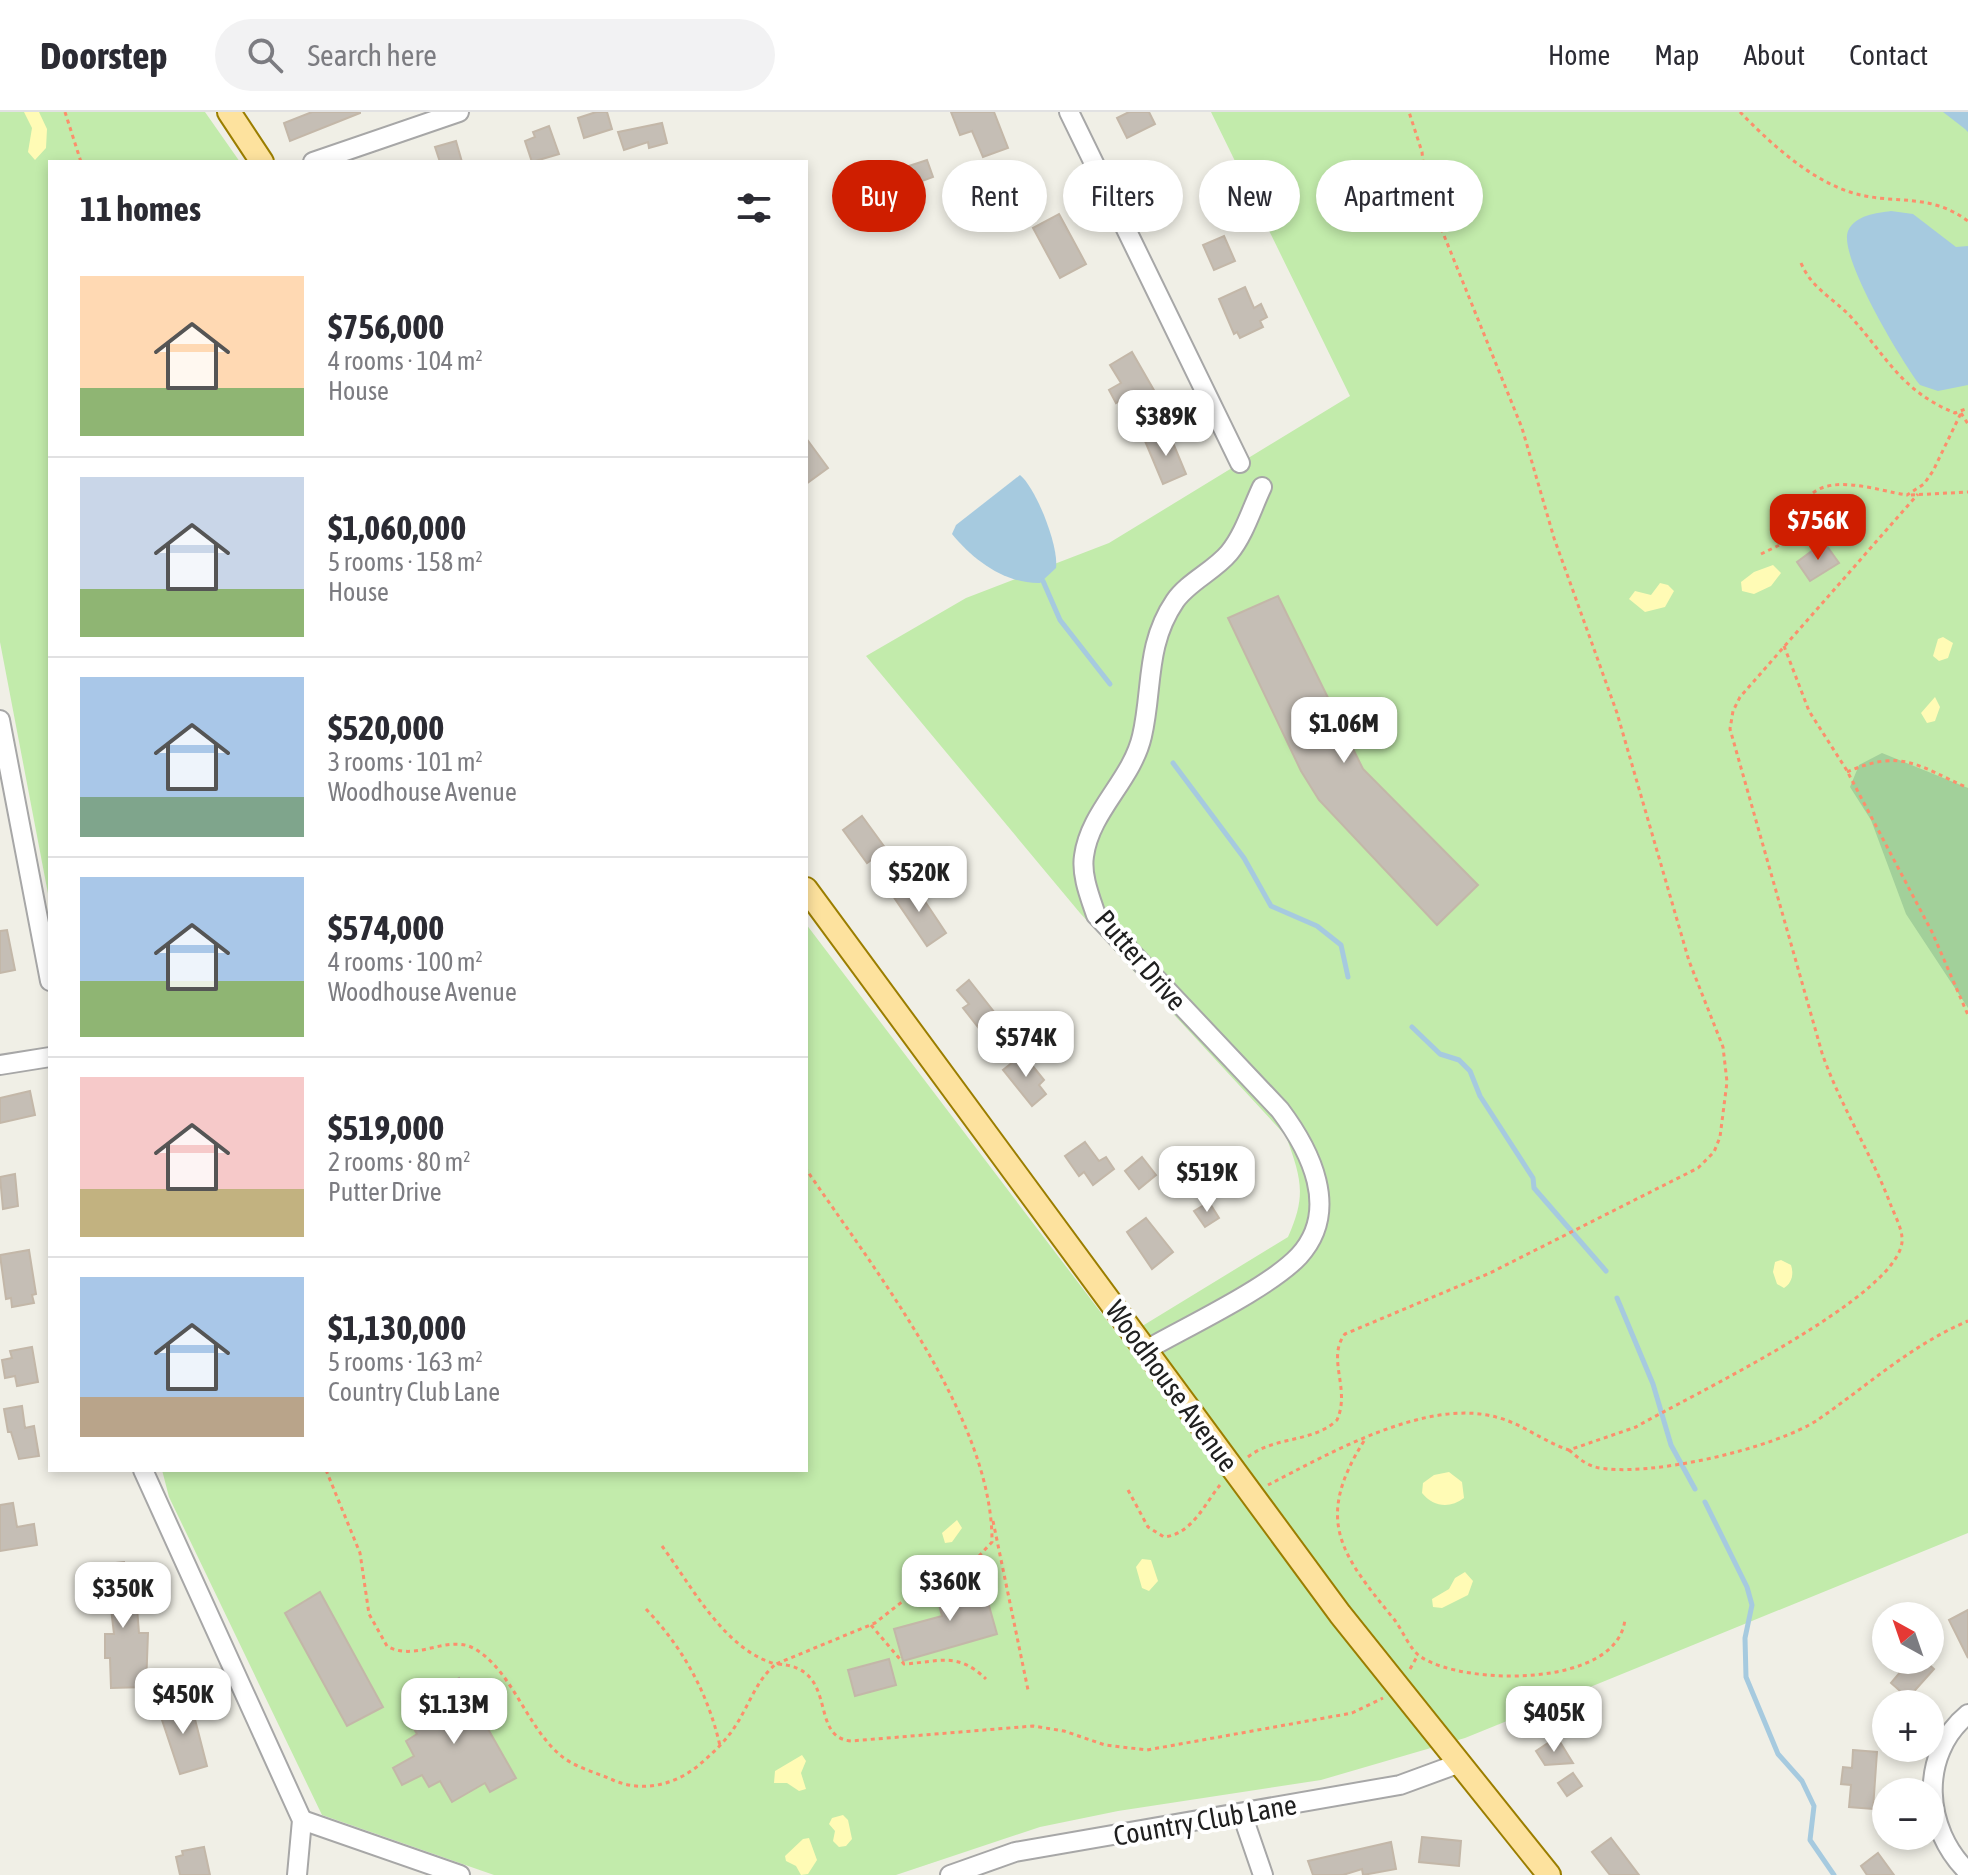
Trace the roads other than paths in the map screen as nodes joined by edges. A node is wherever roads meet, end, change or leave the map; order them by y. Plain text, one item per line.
1 (229, 112) edge
2 (459, 112) edge
3 (1069, 112) edge
4 (261, 160) edge
5 (319, 160) edge
6 (1240, 463) dead end
7 (1262, 487) dead end
8 (0, 720) edge
9 (808, 892) edge
10 (48, 971) edge
11 (48, 1057) edge
12 (0, 1065) edge
13 (1146, 1350) junction
14 (144, 1472) edge
15 (1968, 1714) edge
16 (1460, 1763) junction
17 (1242, 1814) junction
18 (302, 1820) junction
19 (1968, 1872) edge
20 (297, 1875) edge
21 (460, 1875) edge
22 (950, 1875) edge
23 (1263, 1875) edge
24 (1549, 1875) edge

1 - 4 main road
2 - 5 street
3 - 6 street
7 - 13 street, Putter Drive
8 - 10 street
9 - 13 main road, Woodhouse Avenue
11 - 12 street
13 - 16 main road, Woodhouse Avenue
14 - 18 street
15 - 19 street
16 - 17 street, Country Club Lane
16 - 24 main road, Woodhouse Avenue
17 - 22 street, Country Club Lane
17 - 23 street
18 - 20 street
18 - 21 street

